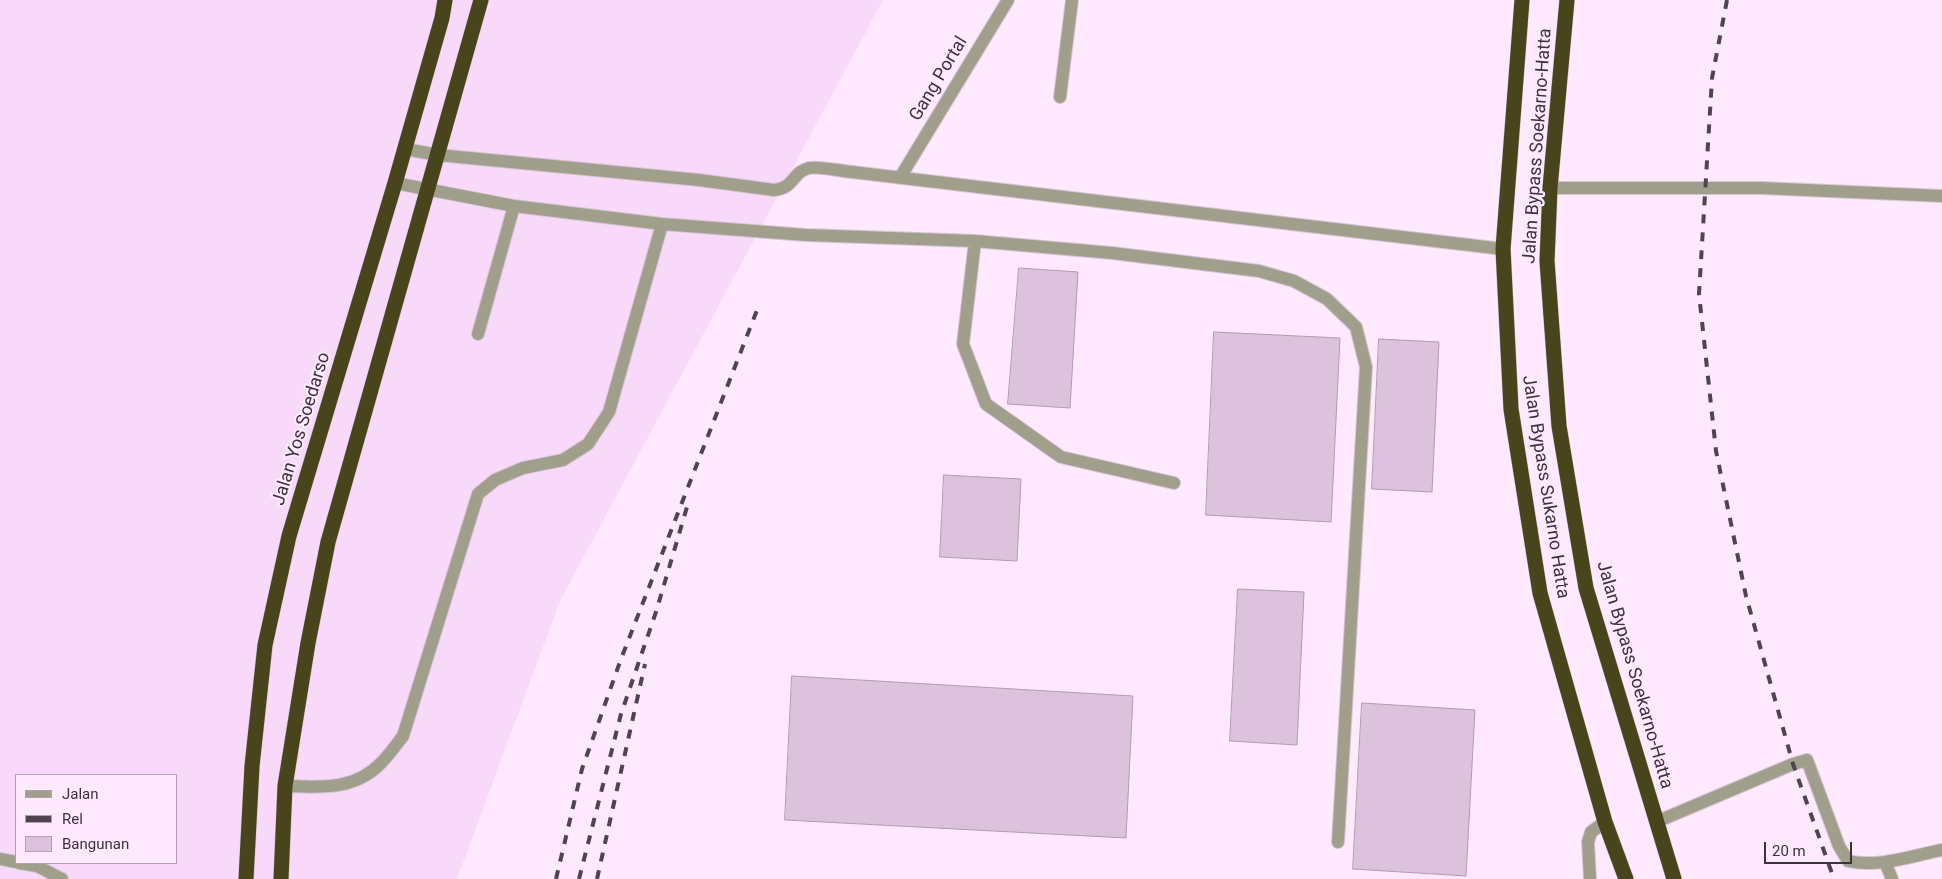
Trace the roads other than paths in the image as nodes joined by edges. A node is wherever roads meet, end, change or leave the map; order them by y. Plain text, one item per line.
1 (445, 0) edge
2 (481, 0) edge
3 (1008, 0) edge
4 (1072, 0) edge
5 (1522, 0) edge
6 (1567, 0) edge
7 (1060, 97) dead end
8 (405, 149) junction
9 (438, 155) junction
10 (901, 176) junction
11 (395, 183) junction
12 (1550, 188) junction
13 (428, 189) junction
14 (1942, 196) edge
15 (514, 206) junction
16 (662, 224) junction
17 (976, 241) junction
18 (1503, 249) junction
19 (478, 334) dead end
20 (1174, 483) dead end
21 (285, 786) junction
22 (1605, 822) junction
23 (1656, 822) junction
24 (1338, 842) dead end
25 (1942, 850) edge
26 (0, 859) edge
27 (15, 862) edge
28 (1885, 862) junction
29 (28, 864) edge
30 (62, 879) edge
31 (246, 879) edge
32 (281, 879) edge
33 (1590, 879) edge
34 (1626, 879) edge
35 (1674, 879) edge
36 (1892, 879) edge

1 - 8 highway, Jalan Yos Soedarso
2 - 9 highway
3 - 10 street, Gang Portal
4 - 7 street
5 - 18 highway, Jalan Bypass Sukarno Hatta
6 - 12 highway, Jalan Bypass Soekarno-Hatta
8 - 9 street
8 - 11 highway, Jalan Yos Soedarso
9 - 10 street
9 - 13 highway
10 - 18 street
11 - 13 street
11 - 31 highway, Jalan Yos Soedarso
12 - 14 street
12 - 23 highway, Jalan Bypass Soekarno-Hatta
13 - 15 street
13 - 21 highway
15 - 16 street
15 - 19 street
16 - 17 street
16 - 21 street
17 - 20 street
17 - 24 street
18 - 22 highway, Jalan Bypass Sukarno Hatta
21 - 32 highway
22 - 33 street
22 - 34 highway, Jalan Bypass Sukarno Hatta
23 - 28 street
23 - 35 highway, Jalan Bypass Soekarno-Hatta
25 - 28 street
26 - 27 street
28 - 36 street
29 - 30 street

